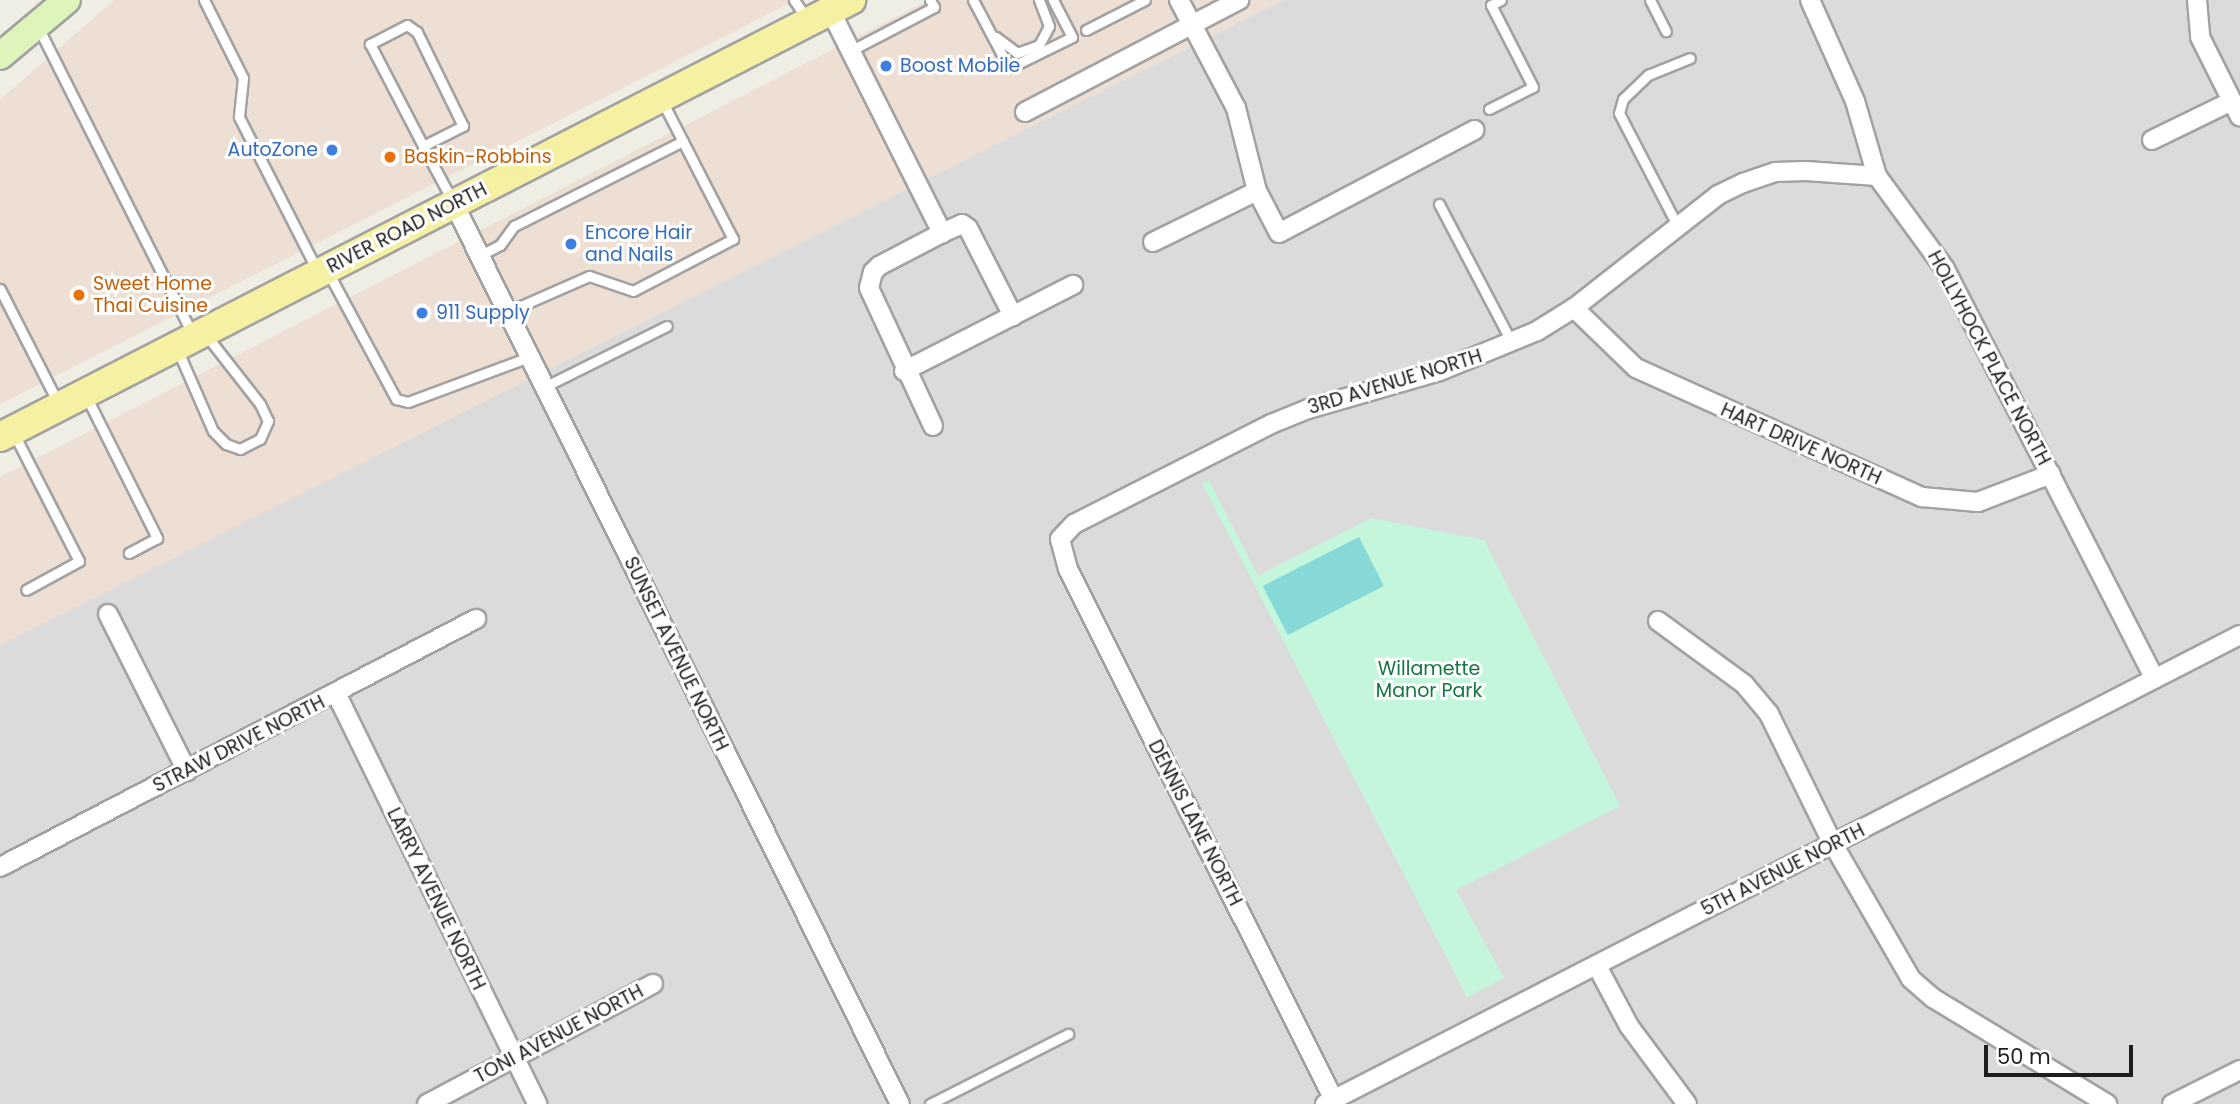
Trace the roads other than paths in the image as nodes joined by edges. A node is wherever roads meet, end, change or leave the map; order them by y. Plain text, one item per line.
1 (67, 0) edge
2 (204, 0) edge
3 (930, 0) edge
4 (973, 0) edge
5 (1039, 0) edge
6 (1053, 0) edge
7 (1145, 0) edge
8 (1179, 0) edge
9 (1239, 0) edge
10 (1501, 0) edge
11 (1650, 0) edge
12 (1810, 0) edge
13 (2197, 0) edge
14 (821, 8) edge
15 (1192, 24) junction
16 (37, 25) junction
17 (1086, 30) dead end
18 (1666, 31) dead end
19 (989, 32) junction
20 (850, 51) junction
21 (0, 56) edge
22 (1690, 58) dead end
23 (660, 97) junction
24 (1489, 109) dead end
25 (2236, 109) edge
26 (1025, 112) dead end
27 (1474, 130) dead end
28 (2152, 140) dead end
29 (683, 141) junction
30 (424, 146) junction
31 (1877, 176) junction
32 (1257, 191) junction
33 (454, 204) junction
34 (1439, 204) dead end
35 (1678, 227) junction
36 (942, 233) junction
37 (1153, 242) dead end
38 (479, 256) junction
39 (322, 271) junction
40 (1073, 285) dead end
41 (0, 289) edge
42 (1574, 308) junction
43 (507, 312) junction
44 (1013, 316) junction
45 (667, 326) dead end
46 (192, 338) junction
47 (1512, 343) junction
48 (529, 357) junction
49 (904, 371) junction
50 (544, 387) junction
51 (85, 393) junction
52 (60, 406) junction
53 (933, 426) dead end
54 (6, 434) edge
55 (2051, 474) junction
56 (1059, 539) joint
57 (129, 553) dead end
58 (26, 590) dead end
59 (108, 614) dead end
60 (476, 619) dead end
61 (1658, 621) dead end
62 (2240, 635) edge
63 (2154, 678) junction
64 (336, 693) junction
65 (187, 771) junction
66 (1833, 844) junction
67 (0, 867) edge
68 (1597, 967) junction
69 (653, 984) dead end
70 (1069, 1034) dead end
71 (514, 1059) junction
72 (2240, 1070) edge
73 (1332, 1102) edge
74 (427, 1104) edge
75 (537, 1104) edge
76 (900, 1104) edge
77 (930, 1104) edge
78 (1687, 1104) edge
79 (2107, 1104) edge
80 (2172, 1104) edge

1 - 16 main road
2 - 39 lane
3 - 20 lane
4 - 19 lane
5 - 19 lane
6 - 19 lane
7 - 17 lane
8 - 15 street
9 - 15 street
10 - 24 lane
11 - 18 lane
12 - 31 street, HOLLYHOCK PLACE NORTH
13 - 25 street
14 - 20 street
14 - 23 main road, RIVER ROAD NORTH
15 - 26 street
15 - 32 street
16 - 21 main road
16 - 46 lane
20 - 36 street
22 - 35 lane
23 - 29 lane
23 - 33 main road, RIVER ROAD NORTH
25 - 28 street
27 - 32 street
29 - 38 lane
29 - 43 lane
30 - 30 lane
30 - 33 lane
31 - 35 street, 3RD AVENUE NORTH
31 - 55 street, HOLLYHOCK PLACE NORTH
32 - 37 street
33 - 38 street, SUNSET AVENUE NORTH
33 - 39 main road, RIVER ROAD NORTH
34 - 47 lane
35 - 42 street, 3RD AVENUE NORTH
36 - 44 street
36 - 49 street
38 - 43 street, SUNSET AVENUE NORTH
39 - 46 main road, RIVER ROAD NORTH
39 - 48 lane
40 - 44 street
41 - 52 lane
42 - 47 street, 3RD AVENUE NORTH
42 - 55 street, HART DRIVE NORTH
43 - 48 street, SUNSET AVENUE NORTH
44 - 49 street
45 - 50 lane
46 - 46 lane
46 - 51 main road, RIVER ROAD NORTH
47 - 56 street, 3RD AVENUE NORTH
48 - 50 street, SUNSET AVENUE NORTH
49 - 53 street
50 - 76 street, SUNSET AVENUE NORTH
51 - 52 main road, RIVER ROAD NORTH
51 - 57 lane
52 - 54 main road, RIVER ROAD NORTH
54 - 58 lane
55 - 63 street, HOLLYHOCK PLACE NORTH
56 - 73 street, DENNIS LANE NORTH
59 - 65 street
60 - 64 street, STRAW DRIVE NORTH
61 - 66 street
62 - 63 street, 5TH AVENUE NORTH
63 - 66 street, 5TH AVENUE NORTH
64 - 65 street, STRAW DRIVE NORTH
64 - 71 street, LARRY AVENUE NORTH
65 - 67 street, STRAW DRIVE NORTH
66 - 68 street, 5TH AVENUE NORTH
66 - 79 street
68 - 73 street, 5TH AVENUE NORTH
68 - 78 street
69 - 71 street, TONI AVENUE NORTH
70 - 77 lane
71 - 74 street, TONI AVENUE NORTH
71 - 75 street, LARRY AVENUE NORTH
72 - 80 street

